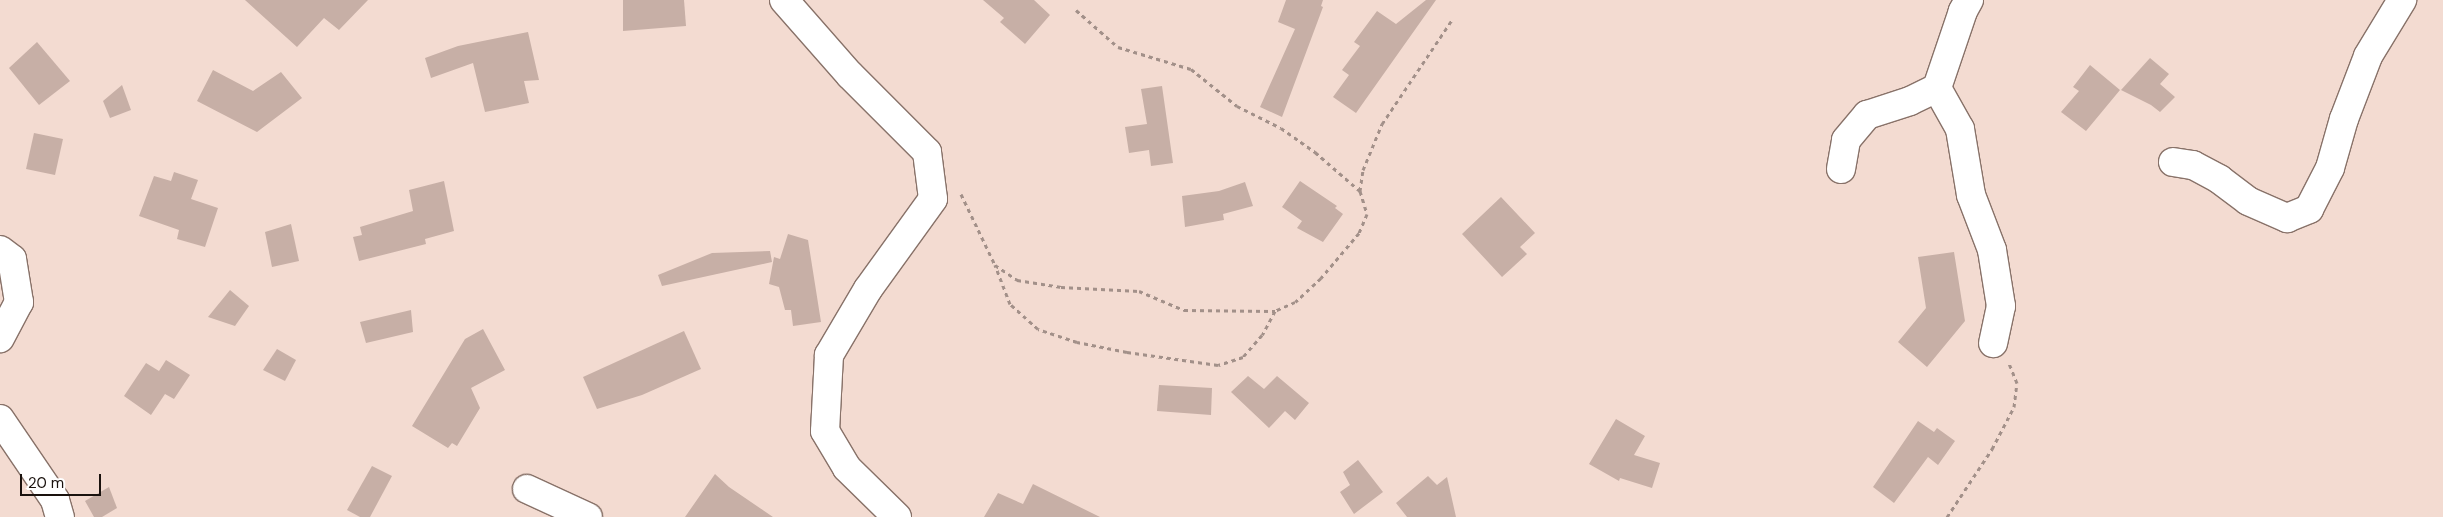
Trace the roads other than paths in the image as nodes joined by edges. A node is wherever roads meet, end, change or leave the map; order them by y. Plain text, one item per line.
1 (784, 0) edge
2 (1969, 0) edge
3 (2402, 0) edge
4 (1937, 88) junction
5 (2172, 162) dead end
6 (1841, 169) dead end
7 (6, 254) edge
8 (0, 338) edge
9 (1993, 343) road end
10 (0, 419) edge
11 (527, 488) dead end
12 (60, 517) edge
13 (588, 517) edge
14 (897, 517) edge

1 - 14 street
2 - 4 street
3 - 5 street
4 - 6 street
4 - 9 street
7 - 8 street
10 - 12 street
11 - 13 street

